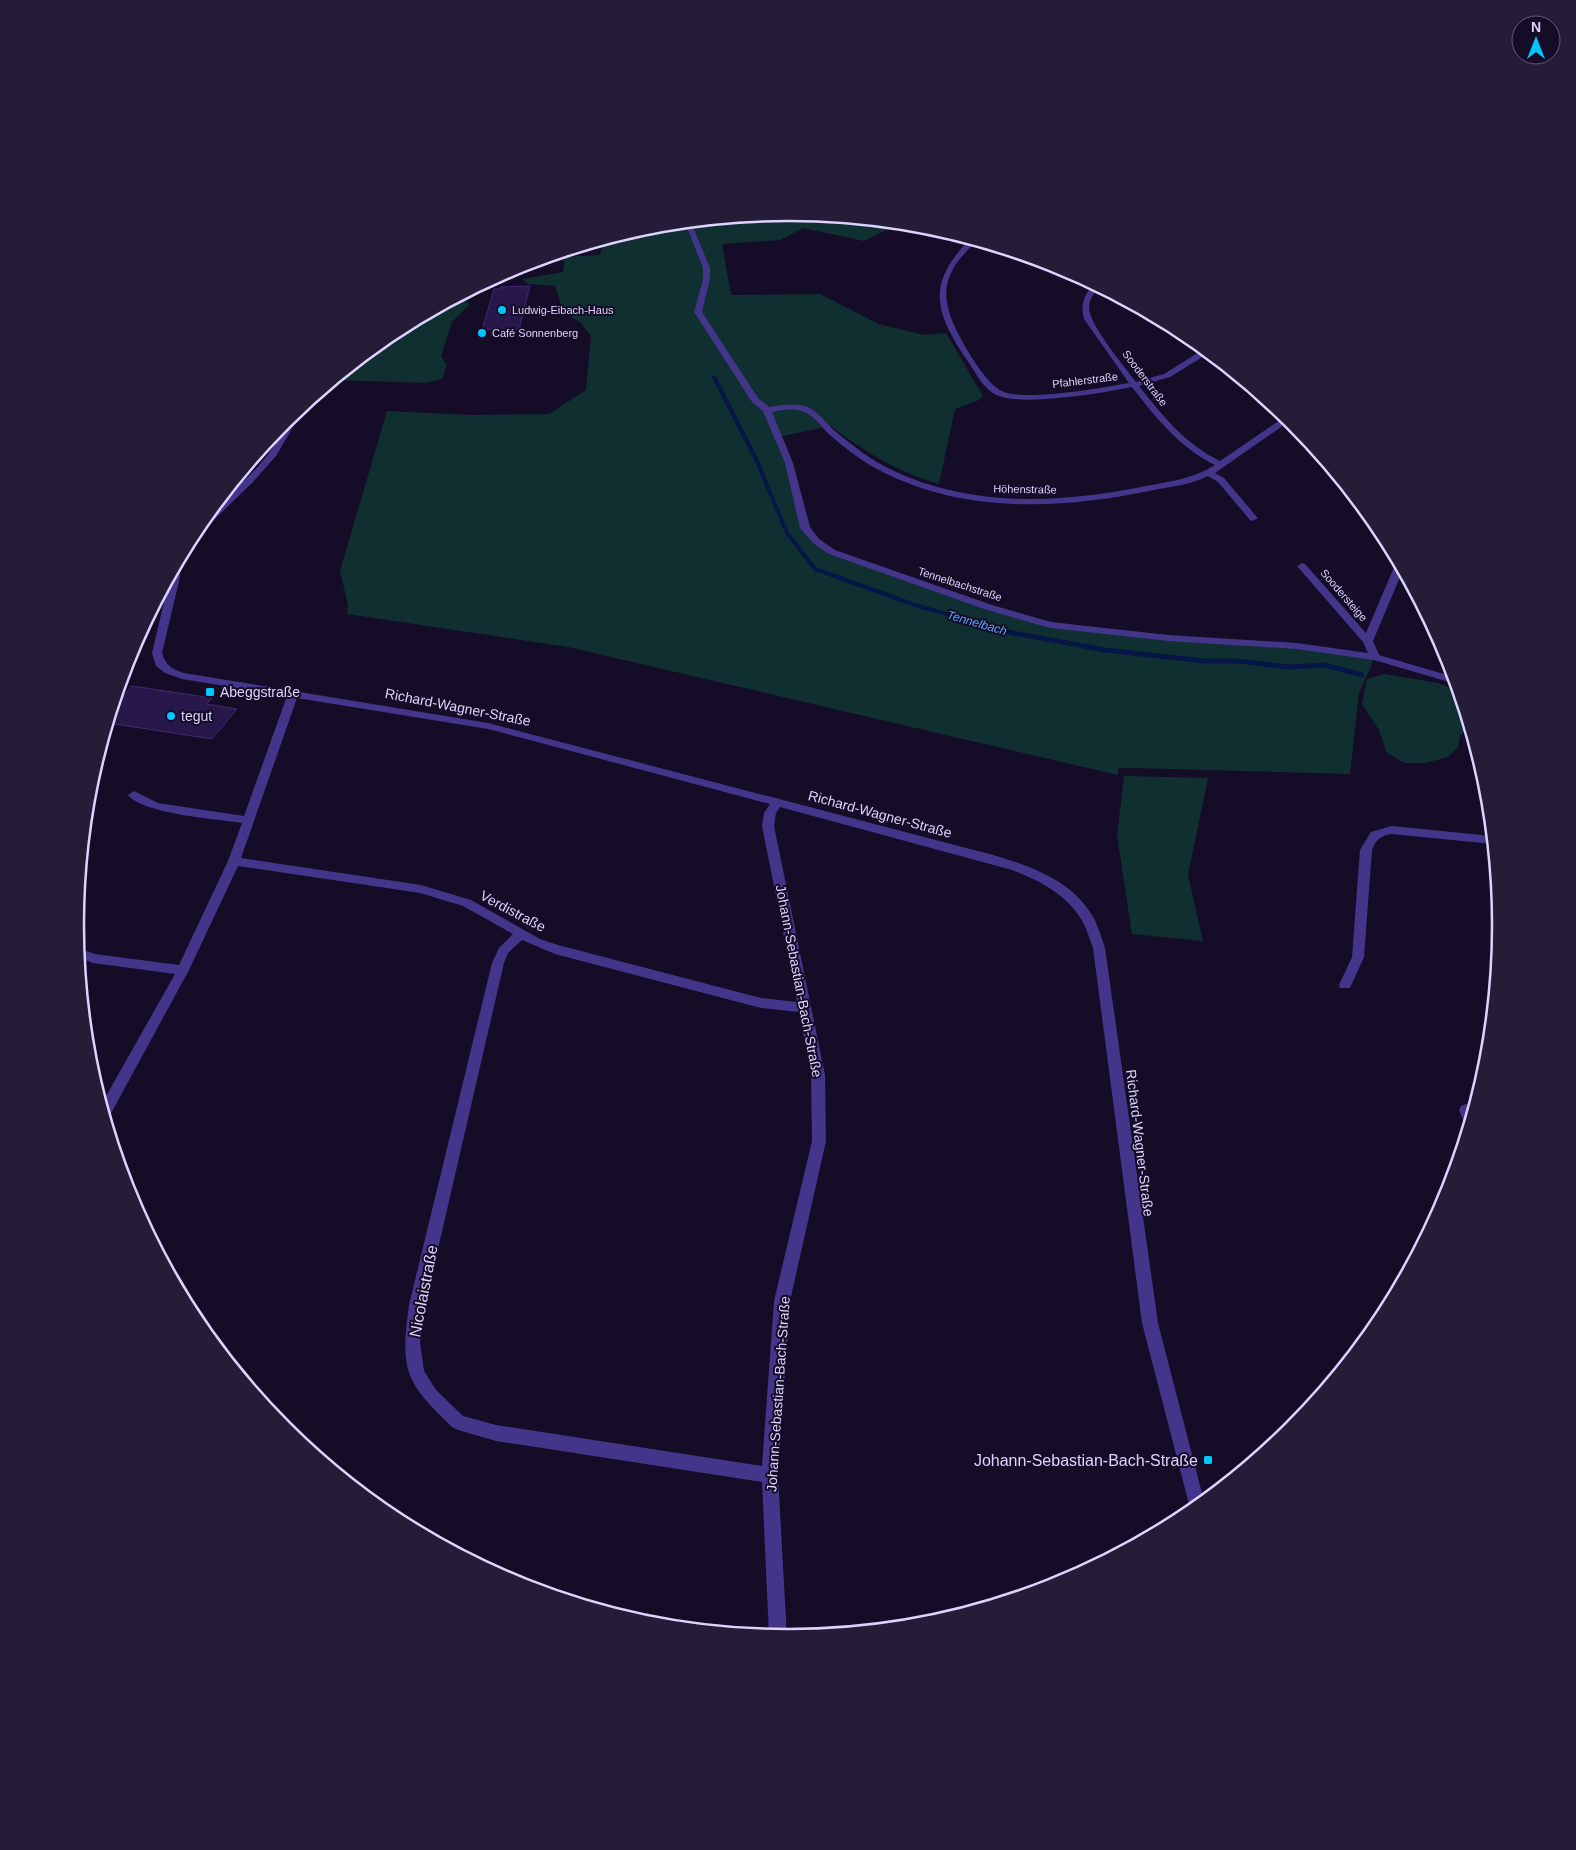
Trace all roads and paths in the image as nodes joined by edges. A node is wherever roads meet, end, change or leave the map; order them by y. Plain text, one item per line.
1 (690, 228) edge
2 (968, 245) edge
3 (1093, 290) edge
4 (1200, 354) edge
5 (1136, 385) junction
6 (767, 410) junction
7 (1282, 423) edge
8 (287, 431) edge
9 (1221, 465) junction
10 (1209, 473) junction
11 (219, 510) edge
12 (1253, 518) dead end
13 (1302, 566) dead end
14 (1397, 572) edge
15 (174, 580) edge
16 (1368, 641) junction
17 (1375, 656) junction
18 (1448, 679) edge
19 (292, 693) junction
20 (134, 795) dead end
21 (777, 802) junction
22 (248, 820) junction
23 (1487, 839) edge
24 (234, 861) junction
25 (521, 934) junction
26 (85, 955) edge
27 (183, 970) junction
28 (1345, 985) dead end
29 (805, 1008) junction
30 (108, 1106) edge
31 (770, 1475) junction
32 (1195, 1500) edge
33 (778, 1629) edge

1 - 6 street, Tennelbachstraße
2 - 5 street, Pfahlerstraße
3 - 5 street, Sooderstraße
4 - 5 street, Pfahlerstraße
5 - 9 street, Sooderstraße
6 - 10 street, Höhenstraße
6 - 17 street, Tennelbachstraße
7 - 9 street, Höhenstraße
8 - 11 street
9 - 10 street, Höhenstraße
10 - 12 street
13 - 16 street, Soodersteige
14 - 16 street
15 - 19 street, Richard-Wagner-Straße
16 - 17 street, Soodersteige
17 - 18 street, Tennelbachstraße
19 - 21 street, Richard-Wagner-Straße
19 - 22 street
20 - 22 street
21 - 29 street, Johann-Sebastian-Bach-Straße
21 - 32 street, Richard-Wagner-Straße
22 - 24 street
23 - 28 street
24 - 25 street, Verdistraße
24 - 27 street
25 - 29 street, Verdistraße
25 - 31 street, Nicolaistraße
26 - 27 street
27 - 30 street
29 - 31 street, Johann-Sebastian-Bach-Straße
31 - 33 street, Johann-Sebastian-Bach-Straße

